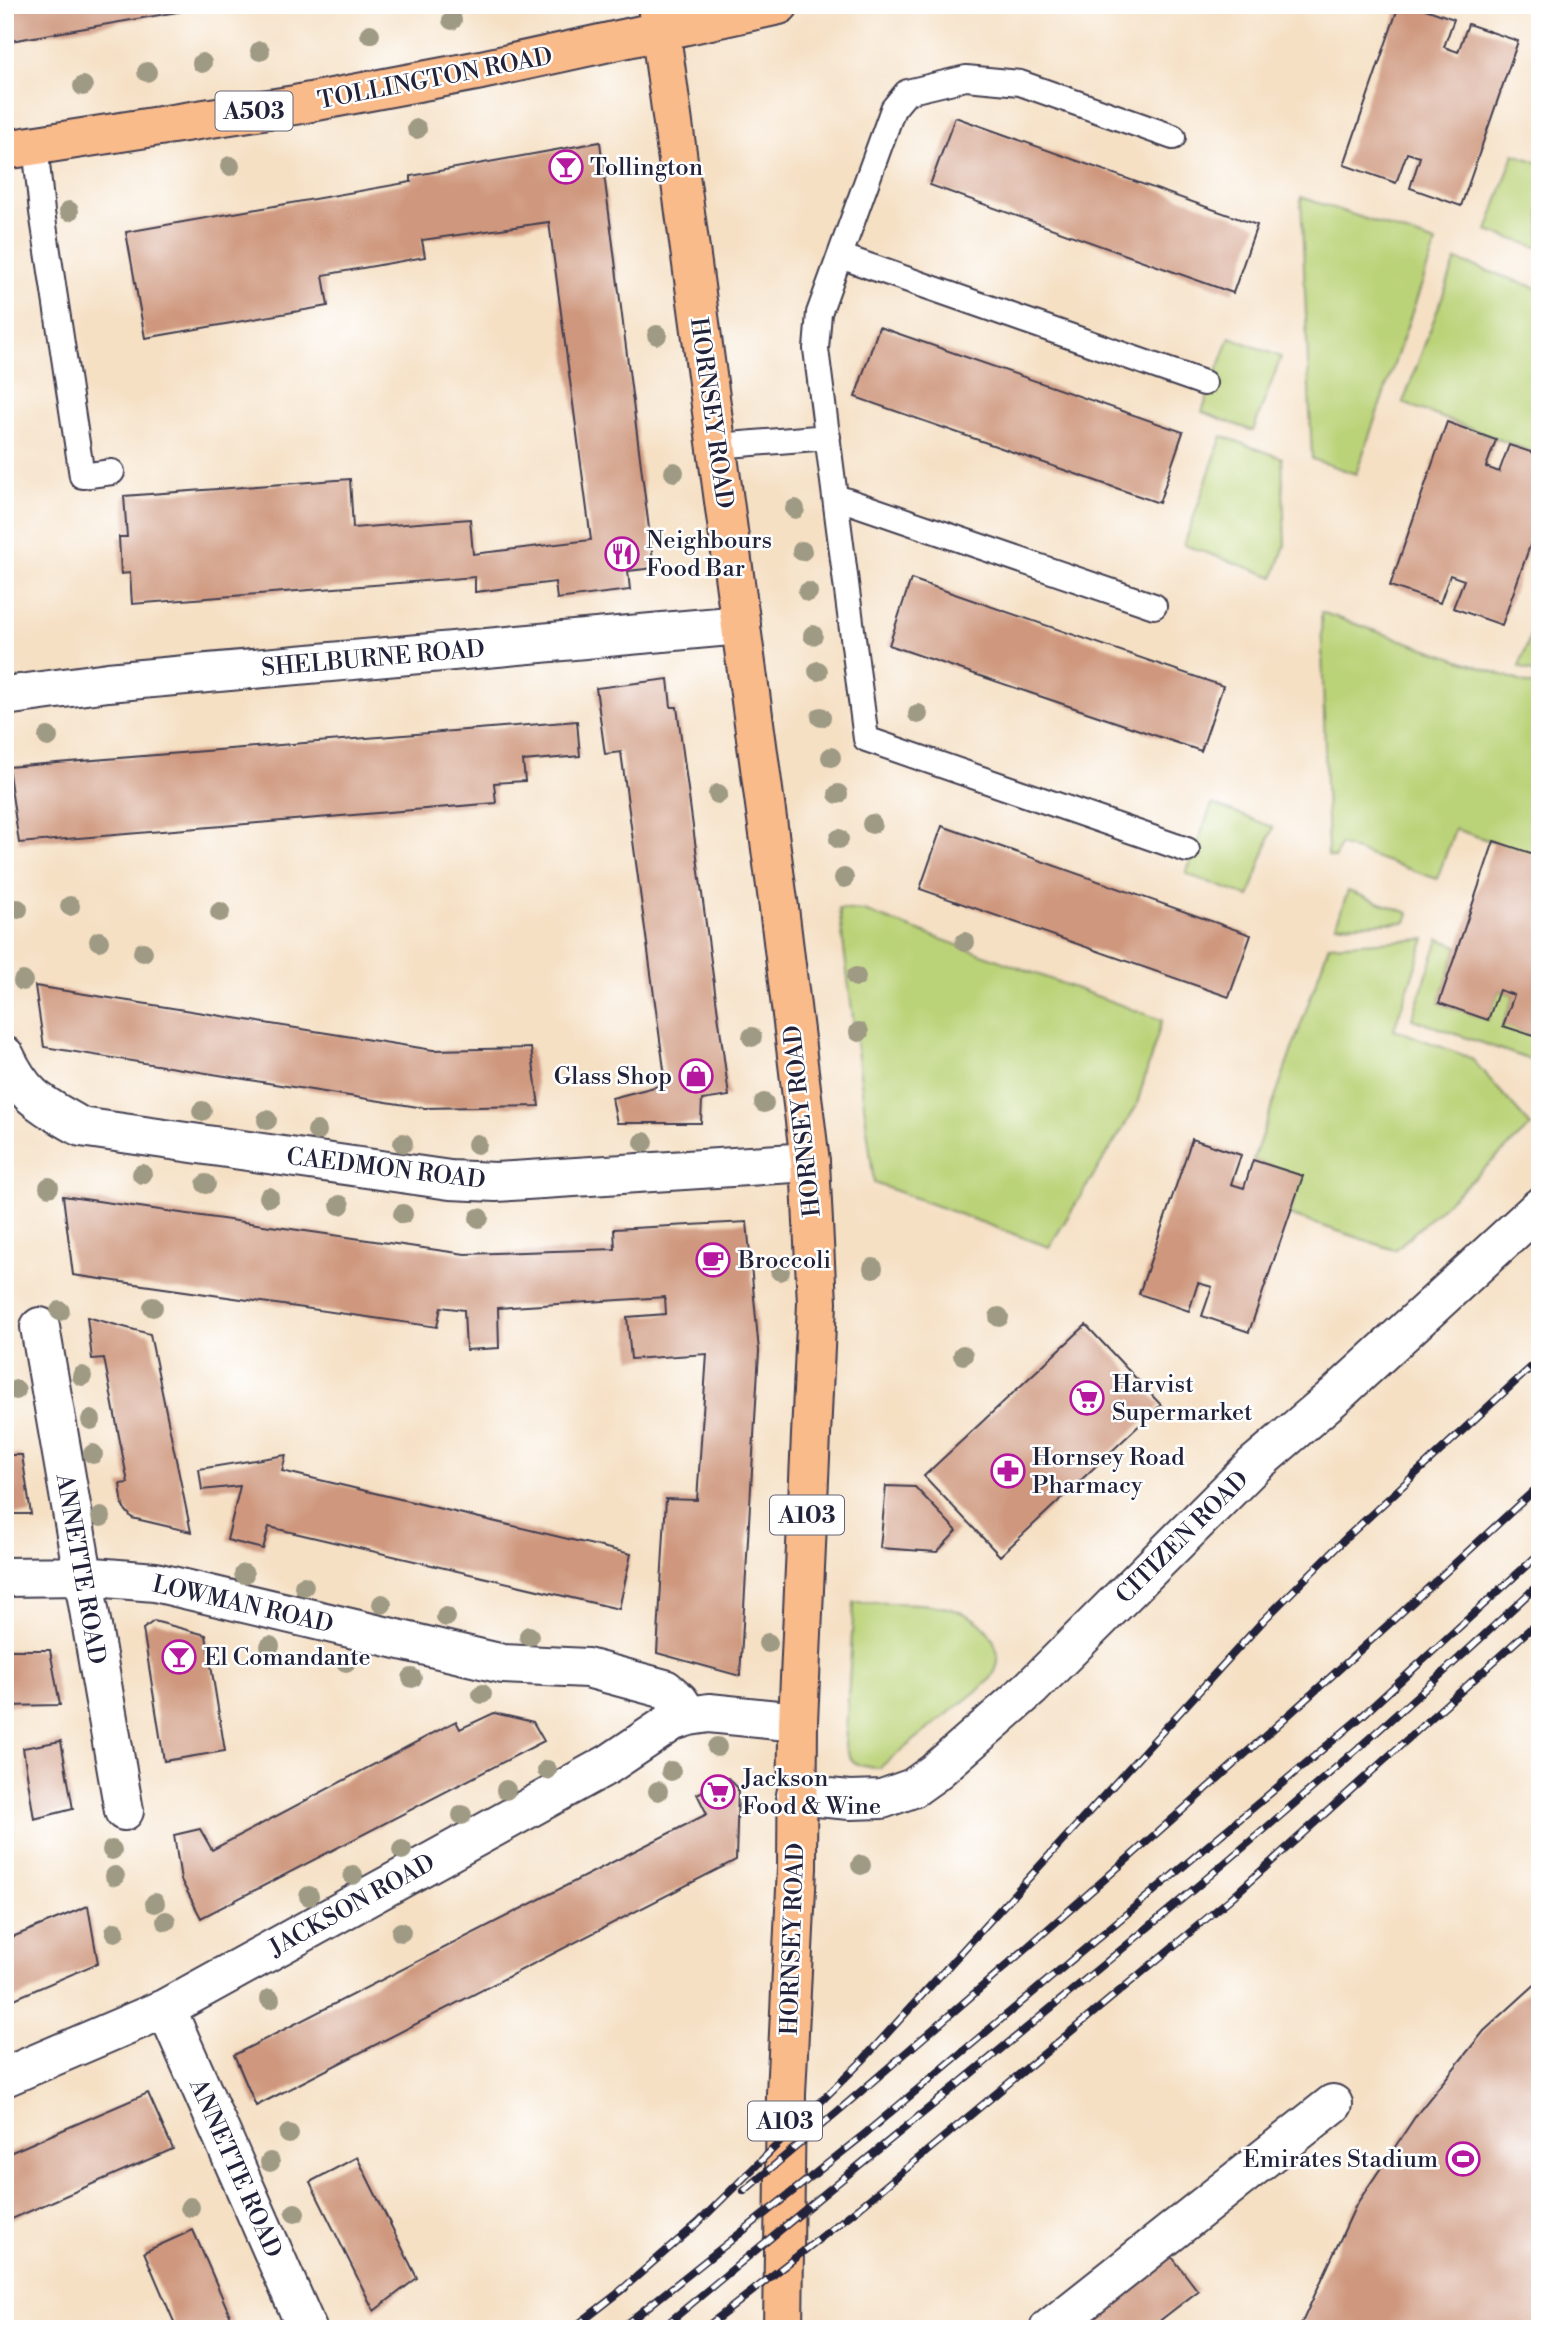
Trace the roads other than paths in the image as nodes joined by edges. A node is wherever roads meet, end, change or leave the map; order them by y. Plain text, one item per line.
1 (779, 5) edge
2 (659, 18) edge
3 (1173, 137) dead end
4 (20, 147) edge
5 (840, 256) junction
6 (1204, 383) dead end
7 (828, 437) junction
8 (717, 446) junction
9 (112, 472) dead end
10 (836, 497) junction
11 (1154, 606) dead end
12 (741, 625) junction
13 (5, 696) edge
14 (1187, 849) dead end
15 (12, 1070) edge
16 (810, 1162) junction
17 (1540, 1207) edge
18 (40, 1327) dead end
19 (82, 1576) junction
20 (5, 1577) edge
21 (689, 1716) junction
22 (797, 1722) junction
23 (796, 1796) junction
24 (124, 1811) dead end
25 (166, 2008) junction
26 (5, 2077) edge
27 (1333, 2105) dead end
28 (307, 2329) edge
29 (782, 2329) edge
30 (1049, 2329) edge

1 - 2 main road, TOLLINGTON ROAD / A503
2 - 4 main road, TOLLINGTON ROAD / A503
2 - 8 main road, HORNSEY ROAD / A103
3 - 5 lane
4 - 9 lane
5 - 6 lane
5 - 7 lane
7 - 8 lane
7 - 10 lane
8 - 12 main road, HORNSEY ROAD / A103
10 - 11 lane
10 - 14 lane
12 - 13 street, SHELBURNE ROAD
12 - 16 main road, HORNSEY ROAD / A103
15 - 16 street, CAEDMON ROAD
16 - 22 main road, HORNSEY ROAD / A103
17 - 23 street, CITIZEN ROAD
18 - 19 street, ANNETTE ROAD
19 - 20 street, LOWMAN ROAD
19 - 21 street, LOWMAN ROAD
19 - 24 street, ANNETTE ROAD
21 - 22 street
21 - 25 street, JACKSON ROAD
22 - 23 main road, HORNSEY ROAD / A103
23 - 29 main road, HORNSEY ROAD / A103
25 - 26 street, JACKSON ROAD
25 - 28 street, ANNETTE ROAD
27 - 30 street

